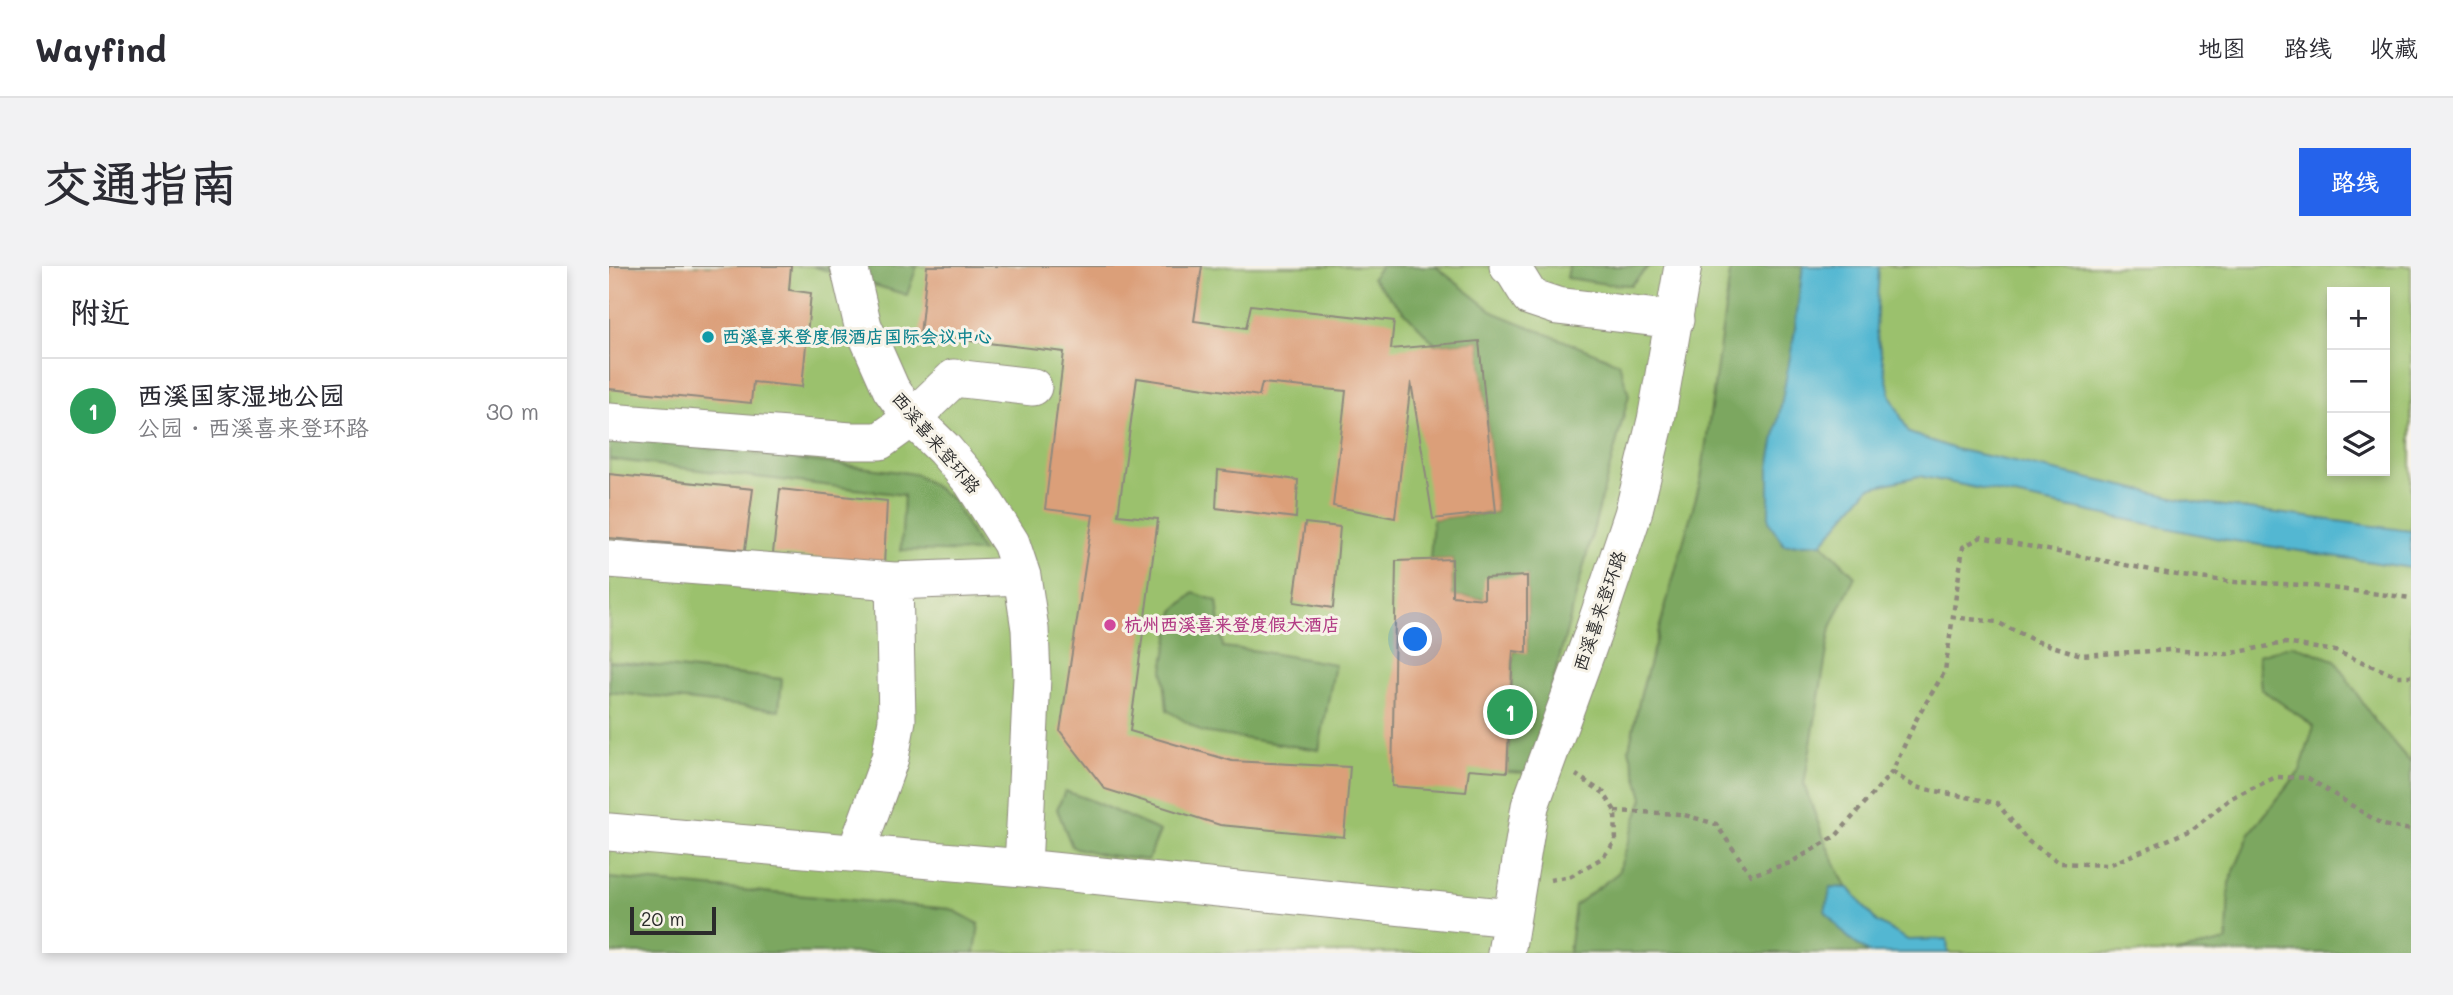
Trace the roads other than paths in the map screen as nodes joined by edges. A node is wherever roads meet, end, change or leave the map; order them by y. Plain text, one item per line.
1 (849, 266) edge
2 (1682, 266) edge
3 (1513, 268) edge
4 (1675, 320) junction
5 (1033, 387) dead end
6 (912, 418) junction
7 (609, 422) edge
8 (609, 559) edge
9 (1022, 576) junction
10 (894, 581) junction
11 (609, 832) edge
12 (856, 852) junction
13 (1023, 868) junction
14 (1511, 919) edge

1 - 6 street, 西溪喜来登环路
2 - 4 street, 西溪喜来登环路
3 - 4 street
4 - 14 street, 西溪喜来登环路
5 - 6 street
6 - 7 street
6 - 9 street, 西溪喜来登环路
8 - 10 street
9 - 10 street
9 - 13 street, 西溪喜来登环路
10 - 12 street
11 - 12 street
12 - 13 street
13 - 14 street

